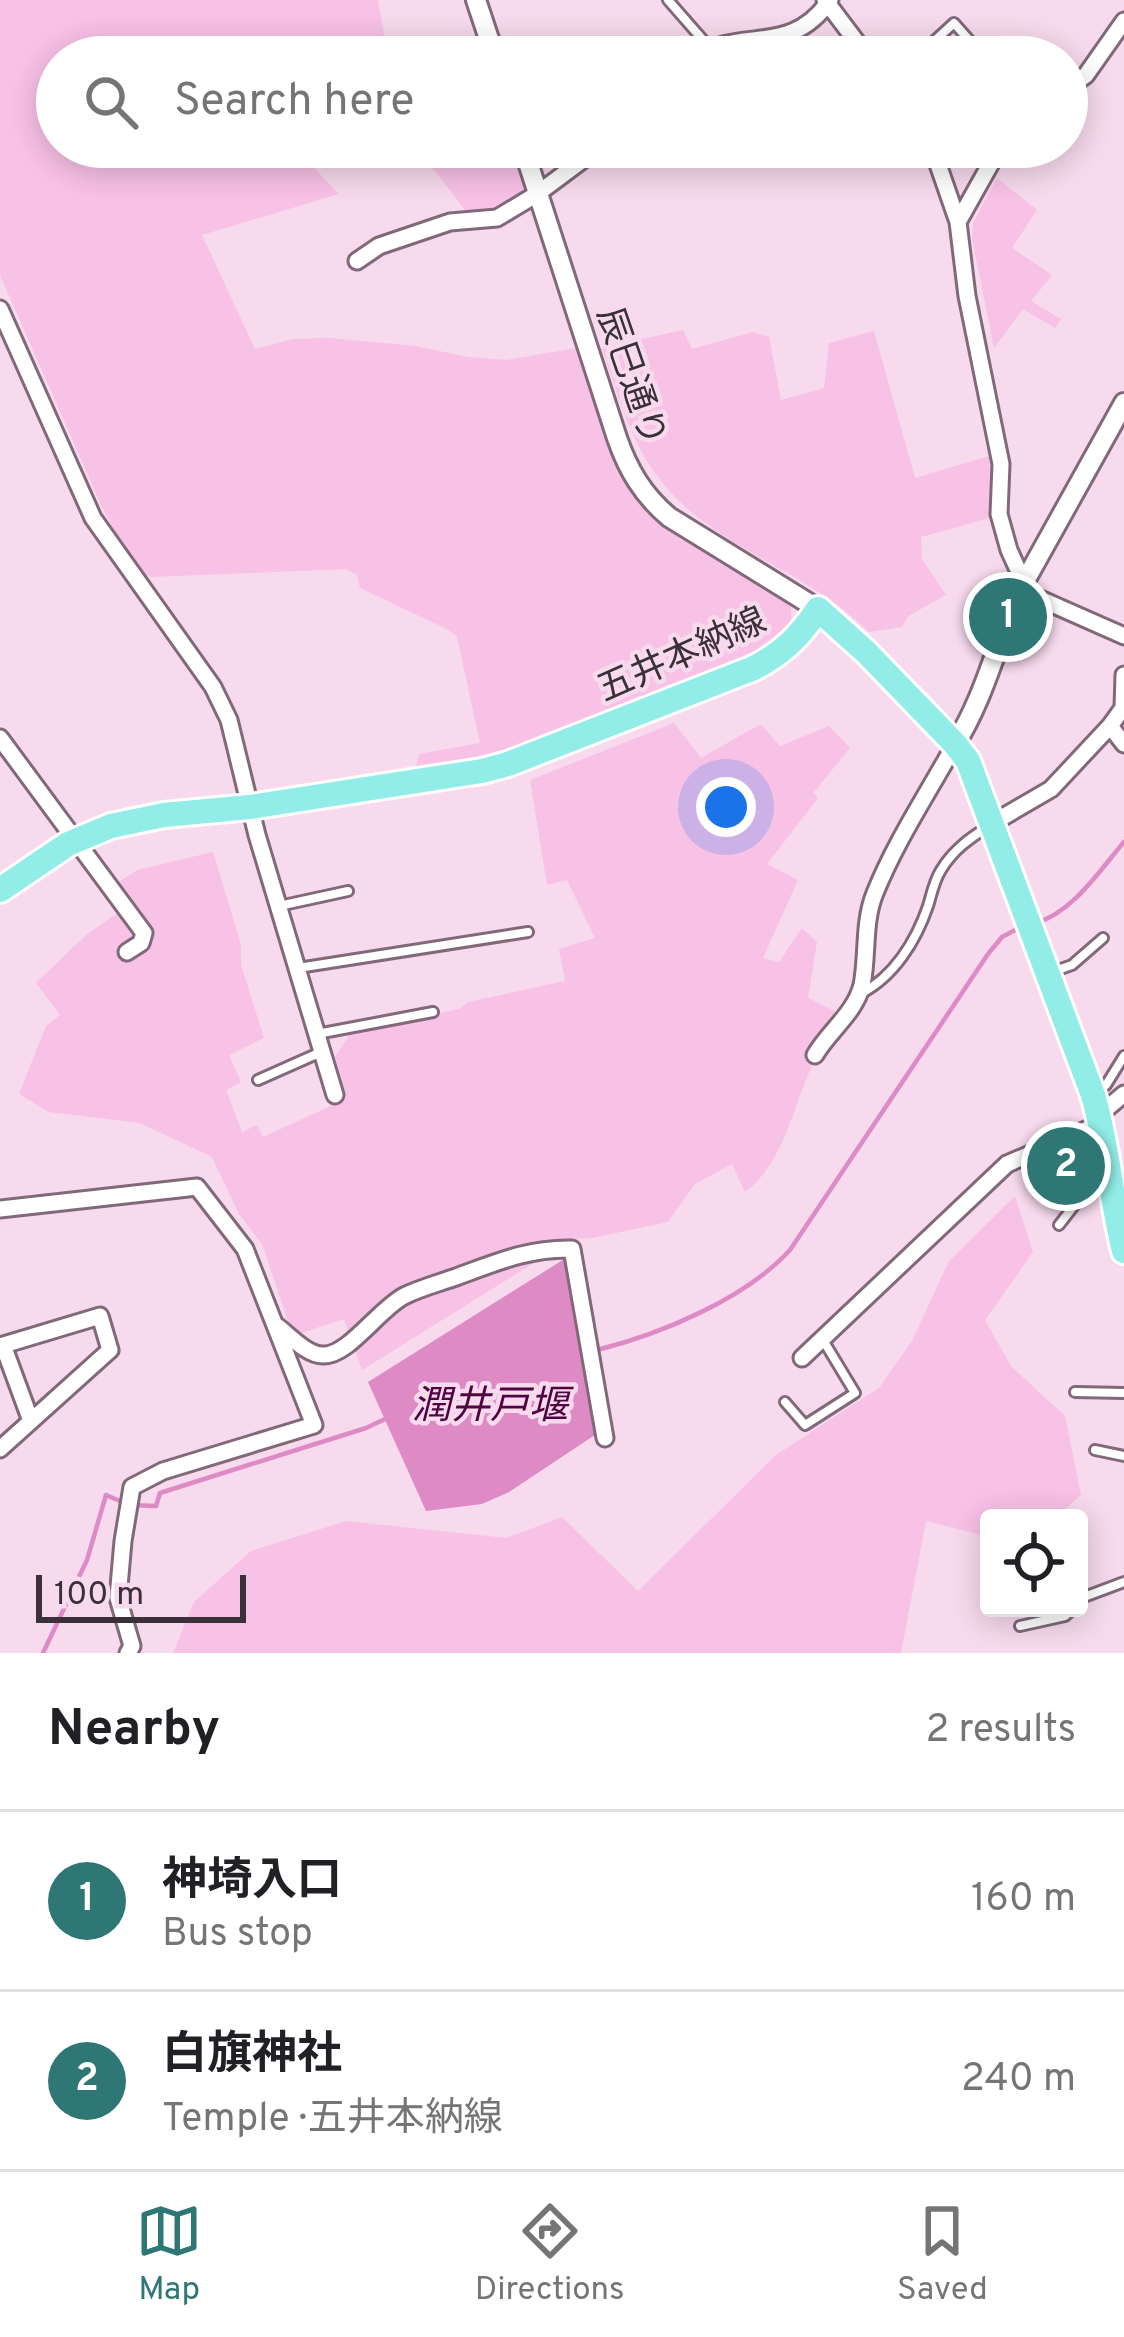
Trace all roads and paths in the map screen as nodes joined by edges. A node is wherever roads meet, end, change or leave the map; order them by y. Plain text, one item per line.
1 (476, 0) edge
2 (668, 0) edge
3 (828, 1) edge
4 (1123, 15) edge
5 (488, 36) edge
6 (692, 36) edge
7 (789, 36) edge
8 (853, 36) edge
9 (939, 36) edge
10 (966, 36) edge
11 (1088, 72) edge
12 (529, 168) edge
13 (572, 168) edge
14 (941, 168) edge
15 (988, 168) edge
16 (537, 194) junction
17 (958, 222) junction
18 (356, 261) dead end
19 (0, 309) edge
20 (1124, 403) edge
21 (1022, 586) junction
22 (818, 610) junction
23 (1124, 635) edge
24 (1124, 675) edge
25 (1111, 726) junction
26 (0, 738) edge
27 (955, 744) junction
28 (1124, 744) edge
29 (250, 807) junction
30 (991, 824) junction
31 (76, 840) junction
32 (0, 890) edge
33 (348, 891) dead end
34 (278, 906) junction
35 (528, 932) dead end
36 (1103, 938) dead end
37 (127, 952) dead end
38 (297, 968) junction
39 (1048, 973) junction
40 (859, 994) junction
41 (433, 1012) dead end
42 (316, 1034) junction
43 (321, 1052) junction
44 (815, 1055) dead end
45 (1124, 1056) edge
46 (258, 1080) dead end
47 (1124, 1094) edge
48 (335, 1095) dead end
49 (1098, 1111) junction
50 (1109, 1160) junction
51 (0, 1209) edge
52 (1059, 1225) dead end
53 (1124, 1251) edge
54 (275, 1324) junction
55 (823, 1339) junction
56 (2, 1345) edge
57 (802, 1358) dead end
58 (1075, 1392) dead end
59 (1124, 1393) edge
60 (785, 1402) dead end
61 (31, 1421) junction
62 (605, 1438) dead end
63 (0, 1449) edge
64 (1095, 1450) dead end
65 (1124, 1456) edge
66 (1124, 1582) edge
67 (1088, 1596) edge
68 (1060, 1617) edge
69 (1020, 1626) dead end
70 (128, 1653) edge

1 - 5 street
2 - 6 lane
3 - 7 street
3 - 8 street
4 - 11 street
9 - 10 lane
12 - 16 street, 辰巳通り
13 - 16 street
14 - 17 street
15 - 17 street
16 - 18 street
16 - 22 street, 辰巳通り
17 - 21 street
19 - 29 street
20 - 21 street
21 - 23 street
21 - 27 street
22 - 27 main road, 五井本納線
22 - 29 main road, 五井本納線
24 - 25 street
25 - 28 street
25 - 30 street
26 - 31 street
27 - 30 main road, 五井本納線
27 - 40 street
29 - 31 main road, 五井本納線
29 - 34 street
30 - 39 main road, 五井本納線
30 - 40 lane
31 - 32 main road, 五井本納線
31 - 37 street
33 - 34 lane
34 - 38 street
35 - 38 lane
36 - 39 lane
38 - 42 street
39 - 49 main road, 五井本納線
40 - 44 street
41 - 42 lane
42 - 43 street
43 - 46 lane
43 - 48 street
45 - 49 lane
47 - 49 street
49 - 50 main road, 五井本納線
49 - 55 street
50 - 52 lane
50 - 53 main road, 五井本納線
51 - 54 street
54 - 62 street
54 - 70 street
55 - 57 street
55 - 60 lane
56 - 61 street
56 - 61 street
58 - 59 lane
61 - 63 street
64 - 65 lane
66 - 67 lane
68 - 69 lane

